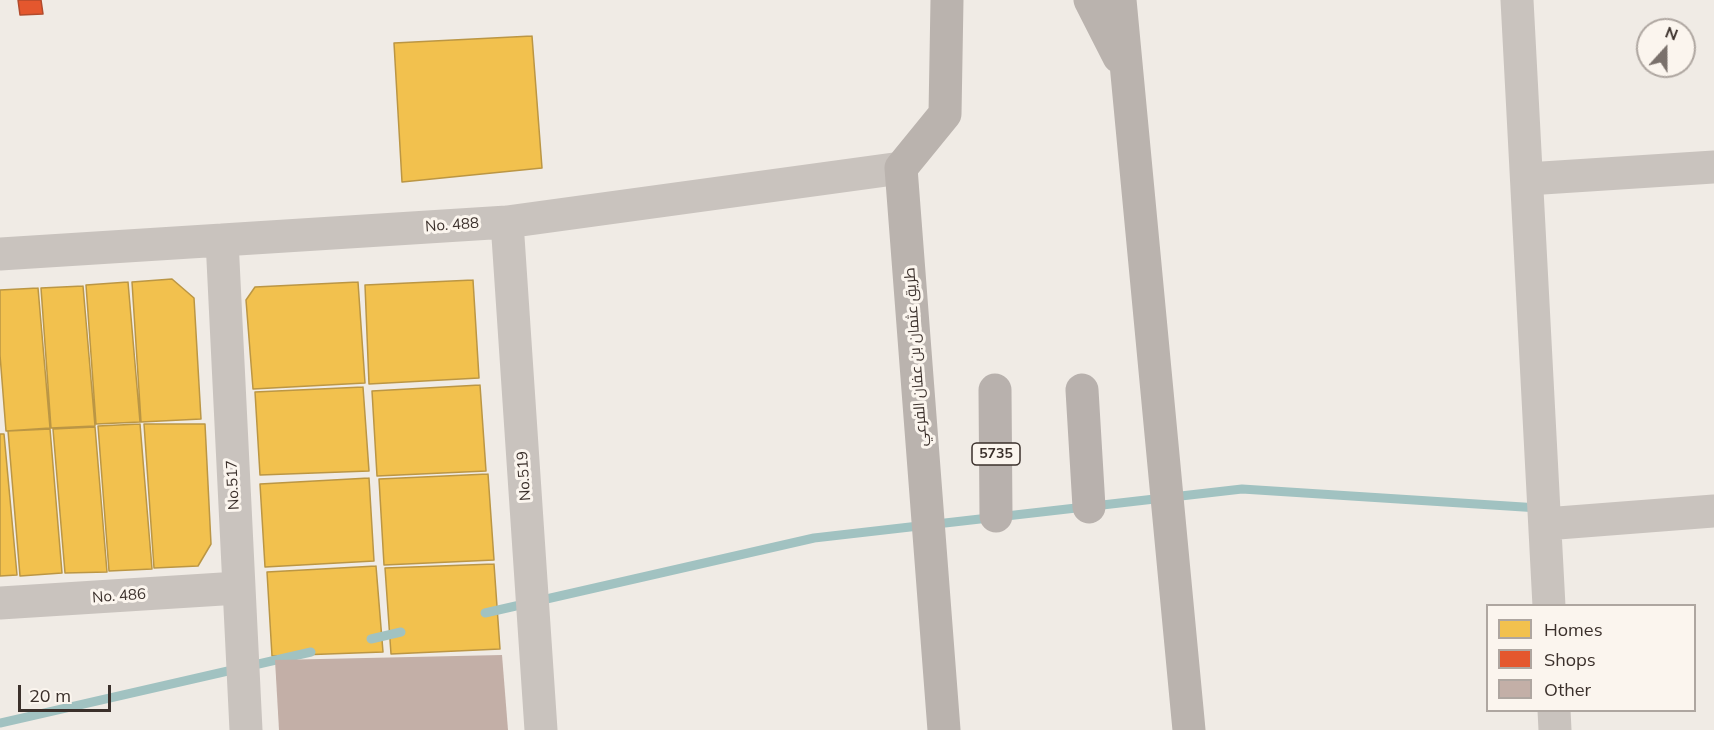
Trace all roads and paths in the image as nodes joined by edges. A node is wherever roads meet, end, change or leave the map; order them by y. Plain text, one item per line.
1 (1090, 0) edge
2 (1120, 0) edge
3 (1517, 0) edge
4 (949, 2) edge
5 (1126, 72) junction
6 (1714, 167) edge
7 (901, 168) junction
8 (1527, 178) junction
9 (507, 222) junction
10 (222, 240) junction
11 (0, 254) edge
12 (995, 390) dead end
13 (1082, 390) dead end
14 (1089, 507) dead end
15 (1714, 511) edge
16 (996, 516) dead end
17 (1545, 525) junction
18 (238, 588) junction
19 (0, 603) edge
20 (1549, 604) edge
21 (1554, 712) edge
22 (246, 730) edge
23 (541, 730) edge
24 (944, 730) edge
25 (1189, 730) edge
26 (1556, 730) edge

1 - 5 main road
2 - 5 main road
3 - 8 street
4 - 7 main road
5 - 25 main road
6 - 8 street
7 - 9 street, No. 488
7 - 24 main road, طريق عثمان بن عفان الفرعي
8 - 17 street
9 - 10 street, No. 488
9 - 23 street, No.519
10 - 11 street, No. 488
10 - 18 street, No.517
12 - 16 main road, 5735
13 - 14 main road
15 - 17 street
17 - 20 street
18 - 19 street, No. 486
18 - 22 street, No.517
21 - 26 street

